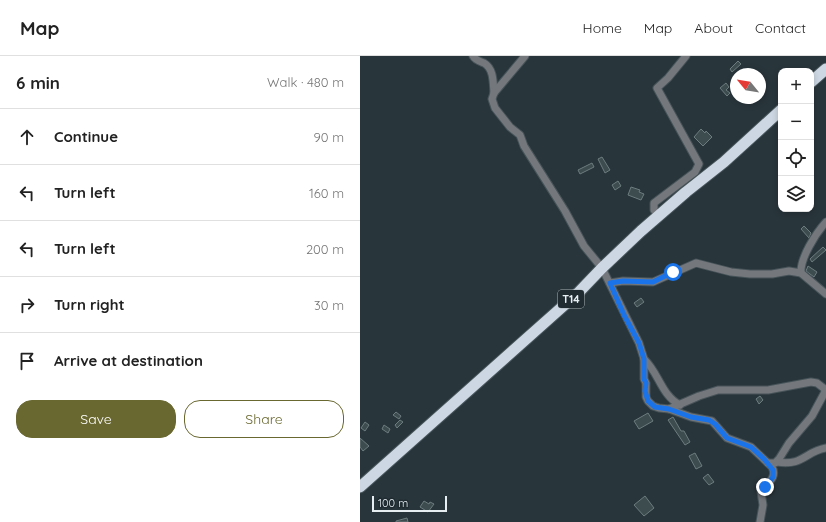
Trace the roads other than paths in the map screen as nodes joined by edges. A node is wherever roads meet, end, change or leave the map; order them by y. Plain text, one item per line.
1 (473, 56) edge
2 (525, 56) edge
3 (686, 56) edge
4 (826, 69) edge
5 (814, 79) edge
6 (494, 93) junction
7 (778, 113) edge
8 (659, 216) junction
9 (826, 222) edge
10 (602, 268) junction
11 (801, 273) junction
12 (610, 283) junction
13 (826, 294) edge
14 (644, 359) junction
15 (826, 390) edge
16 (680, 405) junction
17 (669, 409) junction
18 (826, 448) edge
19 (777, 462) junction
20 (768, 463) junction
21 (360, 487) edge
22 (760, 522) edge

1 - 6 street
2 - 6 street
3 - 8 street
4 - 5 highway
6 - 10 street
7 - 8 highway, T14
8 - 10 highway, T14
9 - 11 street
10 - 12 street
10 - 21 highway, T14
11 - 12 street
11 - 13 street
12 - 14 street
14 - 16 street
14 - 17 street
15 - 16 street
15 - 19 street
16 - 17 street
17 - 20 street
18 - 19 street
19 - 20 street
20 - 22 street

